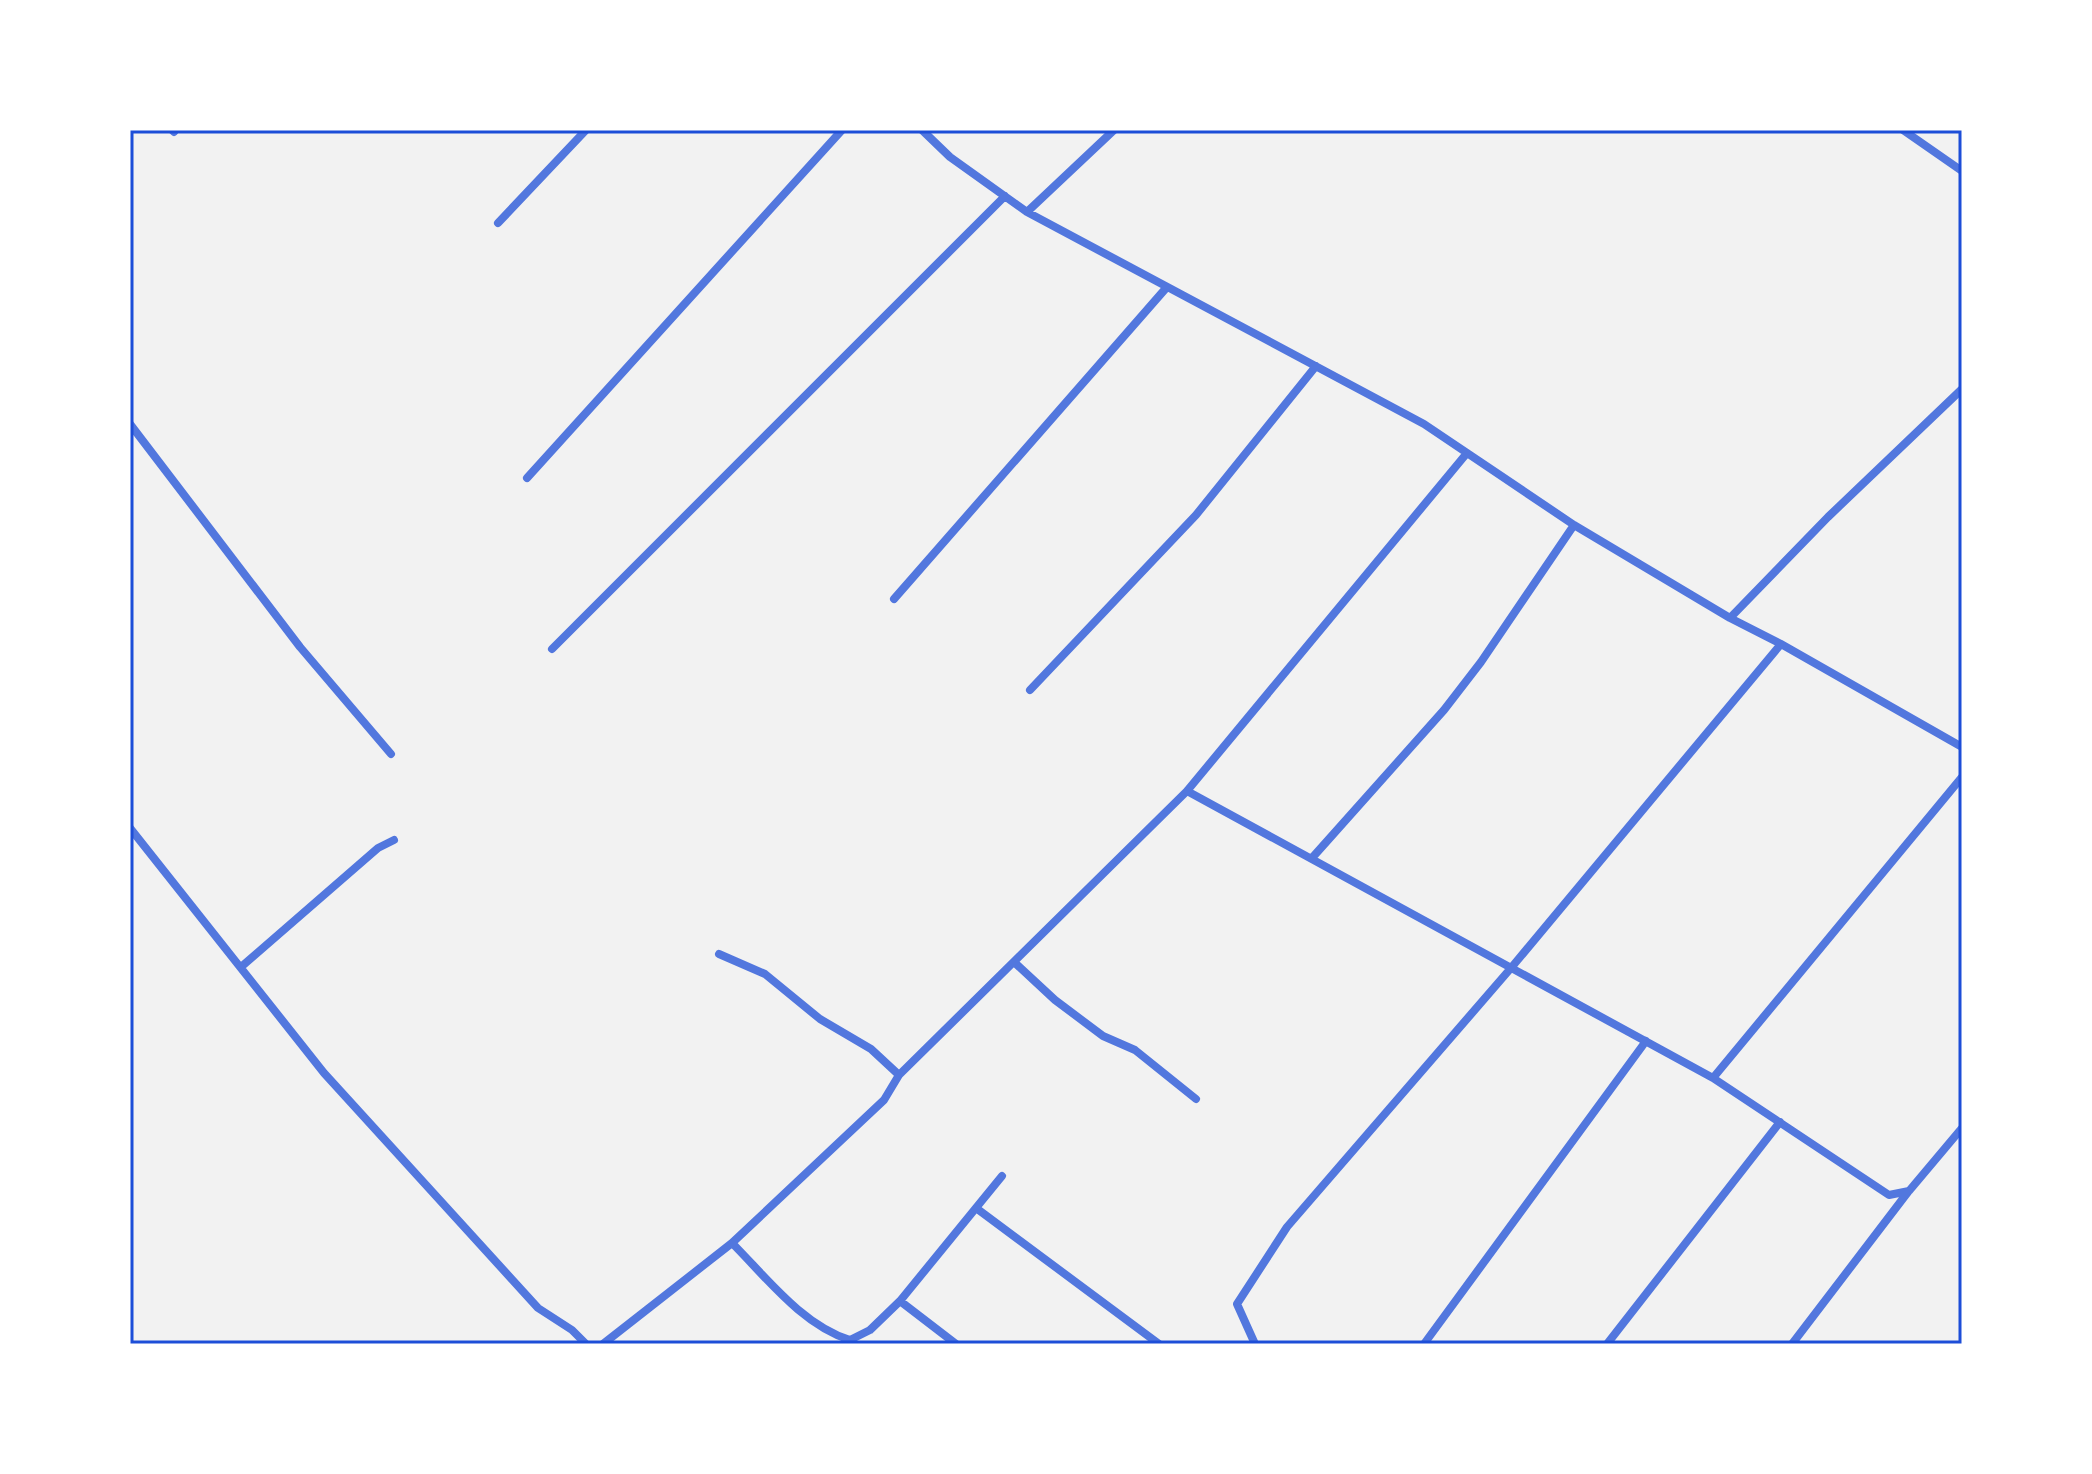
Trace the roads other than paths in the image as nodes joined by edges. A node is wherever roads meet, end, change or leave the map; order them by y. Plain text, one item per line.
1 (586, 130) edge
2 (842, 130) edge
3 (922, 130) edge
4 (1114, 130) edge
5 (1903, 130) edge
6 (1962, 171) edge
7 (1005, 196) junction
8 (1027, 212) junction
9 (498, 223) dead end
10 (1167, 287) junction
11 (1316, 366) junction
12 (1962, 389) edge
13 (130, 424) edge
14 (1467, 453) junction
15 (527, 478) dead end
16 (1574, 525) junction
17 (894, 599) dead end
18 (1730, 618) junction
19 (1781, 644) junction
20 (552, 649) dead end
21 (1030, 690) dead end
22 (1962, 747) edge
23 (391, 754) dead end
24 (1962, 777) edge
25 (1187, 791) junction
26 (130, 828) edge
27 (394, 840) dead end
28 (1312, 858) junction
29 (719, 954) dead end
30 (1014, 962) junction
31 (241, 967) junction
32 (1511, 968) junction
33 (1646, 1041) junction
34 (899, 1075) junction
35 (1713, 1078) junction
36 (1196, 1099) dead end
37 (1780, 1122) junction
38 (1962, 1128) edge
39 (1002, 1176) dead end
40 (1909, 1191) junction
41 (976, 1208) junction
42 (732, 1243) junction
43 (900, 1301) junction
44 (586, 1344) edge
45 (603, 1344) edge
46 (956, 1344) edge
47 (1159, 1344) edge
48 (1255, 1344) edge
49 (1424, 1344) edge
50 (1607, 1344) edge
51 (1792, 1344) edge

1 - 9 street
2 - 15 street
3 - 7 street
4 - 8 street
5 - 6 street
7 - 8 street
7 - 20 street
8 - 10 street
10 - 11 street
10 - 17 street
11 - 14 street
11 - 21 street
12 - 18 street
13 - 23 street
14 - 16 street
14 - 25 street
16 - 18 street
16 - 28 street
18 - 19 street
19 - 22 street
19 - 32 street
24 - 35 street
25 - 28 street
25 - 30 street
26 - 31 street
27 - 31 street
28 - 32 street
29 - 34 street
30 - 34 street
30 - 36 street
31 - 44 street
32 - 33 street
32 - 48 street
33 - 35 street
33 - 49 street
34 - 42 street
35 - 37 street
37 - 40 street
37 - 50 street
38 - 40 street
39 - 41 street
40 - 51 street
41 - 43 street
41 - 47 street
42 - 43 street
42 - 45 street
43 - 46 street

